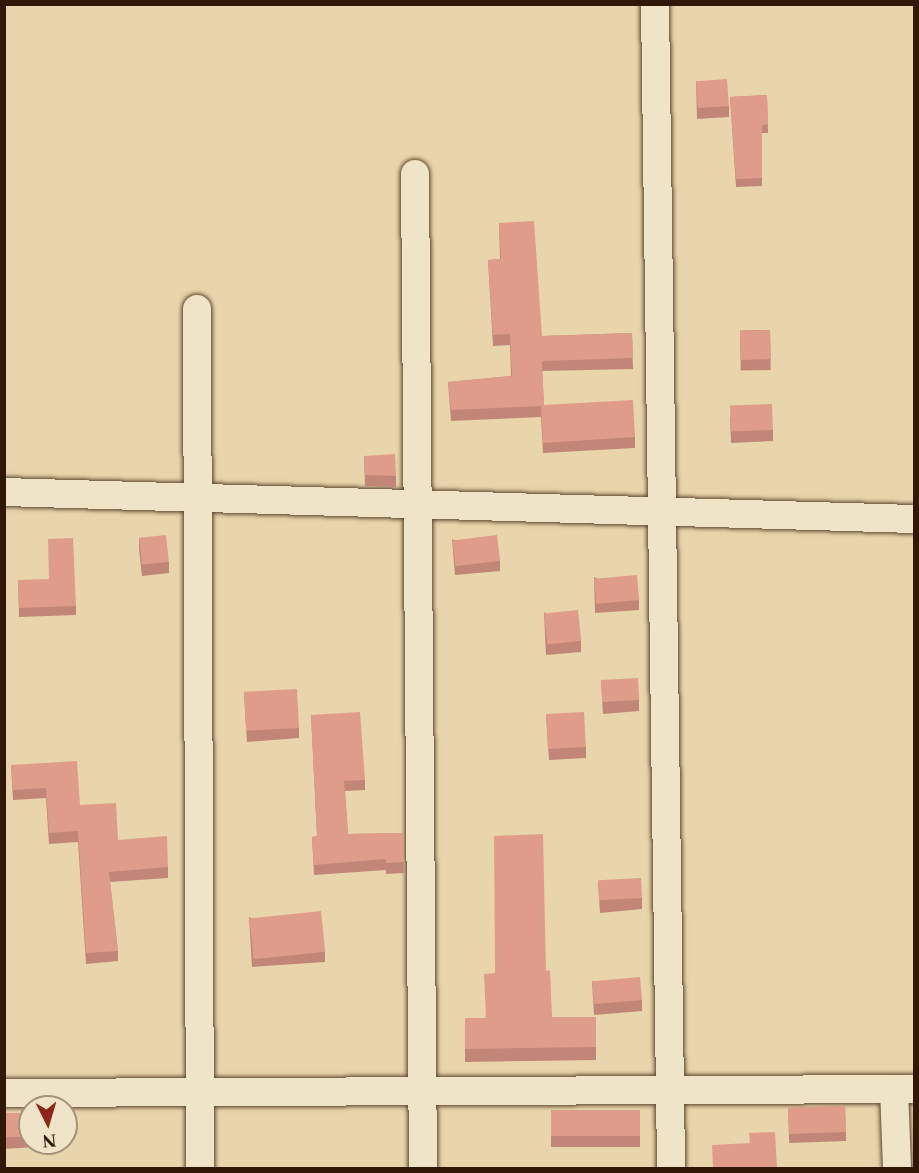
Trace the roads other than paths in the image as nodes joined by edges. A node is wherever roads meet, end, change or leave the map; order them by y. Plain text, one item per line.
1 (655, 4) edge
2 (415, 174) dead end
3 (197, 309) dead end
4 (4, 492) edge
5 (197, 498) junction
6 (417, 504) junction
7 (662, 511) junction
8 (915, 519) edge
9 (904, 1089) edge
10 (670, 1090) junction
11 (422, 1091) junction
12 (199, 1092) junction
13 (4, 1093) edge
14 (200, 1168) edge
15 (423, 1168) edge
16 (671, 1168) edge
17 (897, 1168) edge

1 - 7 street
2 - 6 street
3 - 5 street
4 - 5 street
5 - 6 street
5 - 12 street
6 - 7 street
6 - 11 street
7 - 8 street
7 - 10 street
9 - 10 street
9 - 17 street
10 - 11 street
10 - 16 street
11 - 12 street
11 - 15 street
12 - 13 street
12 - 14 street

